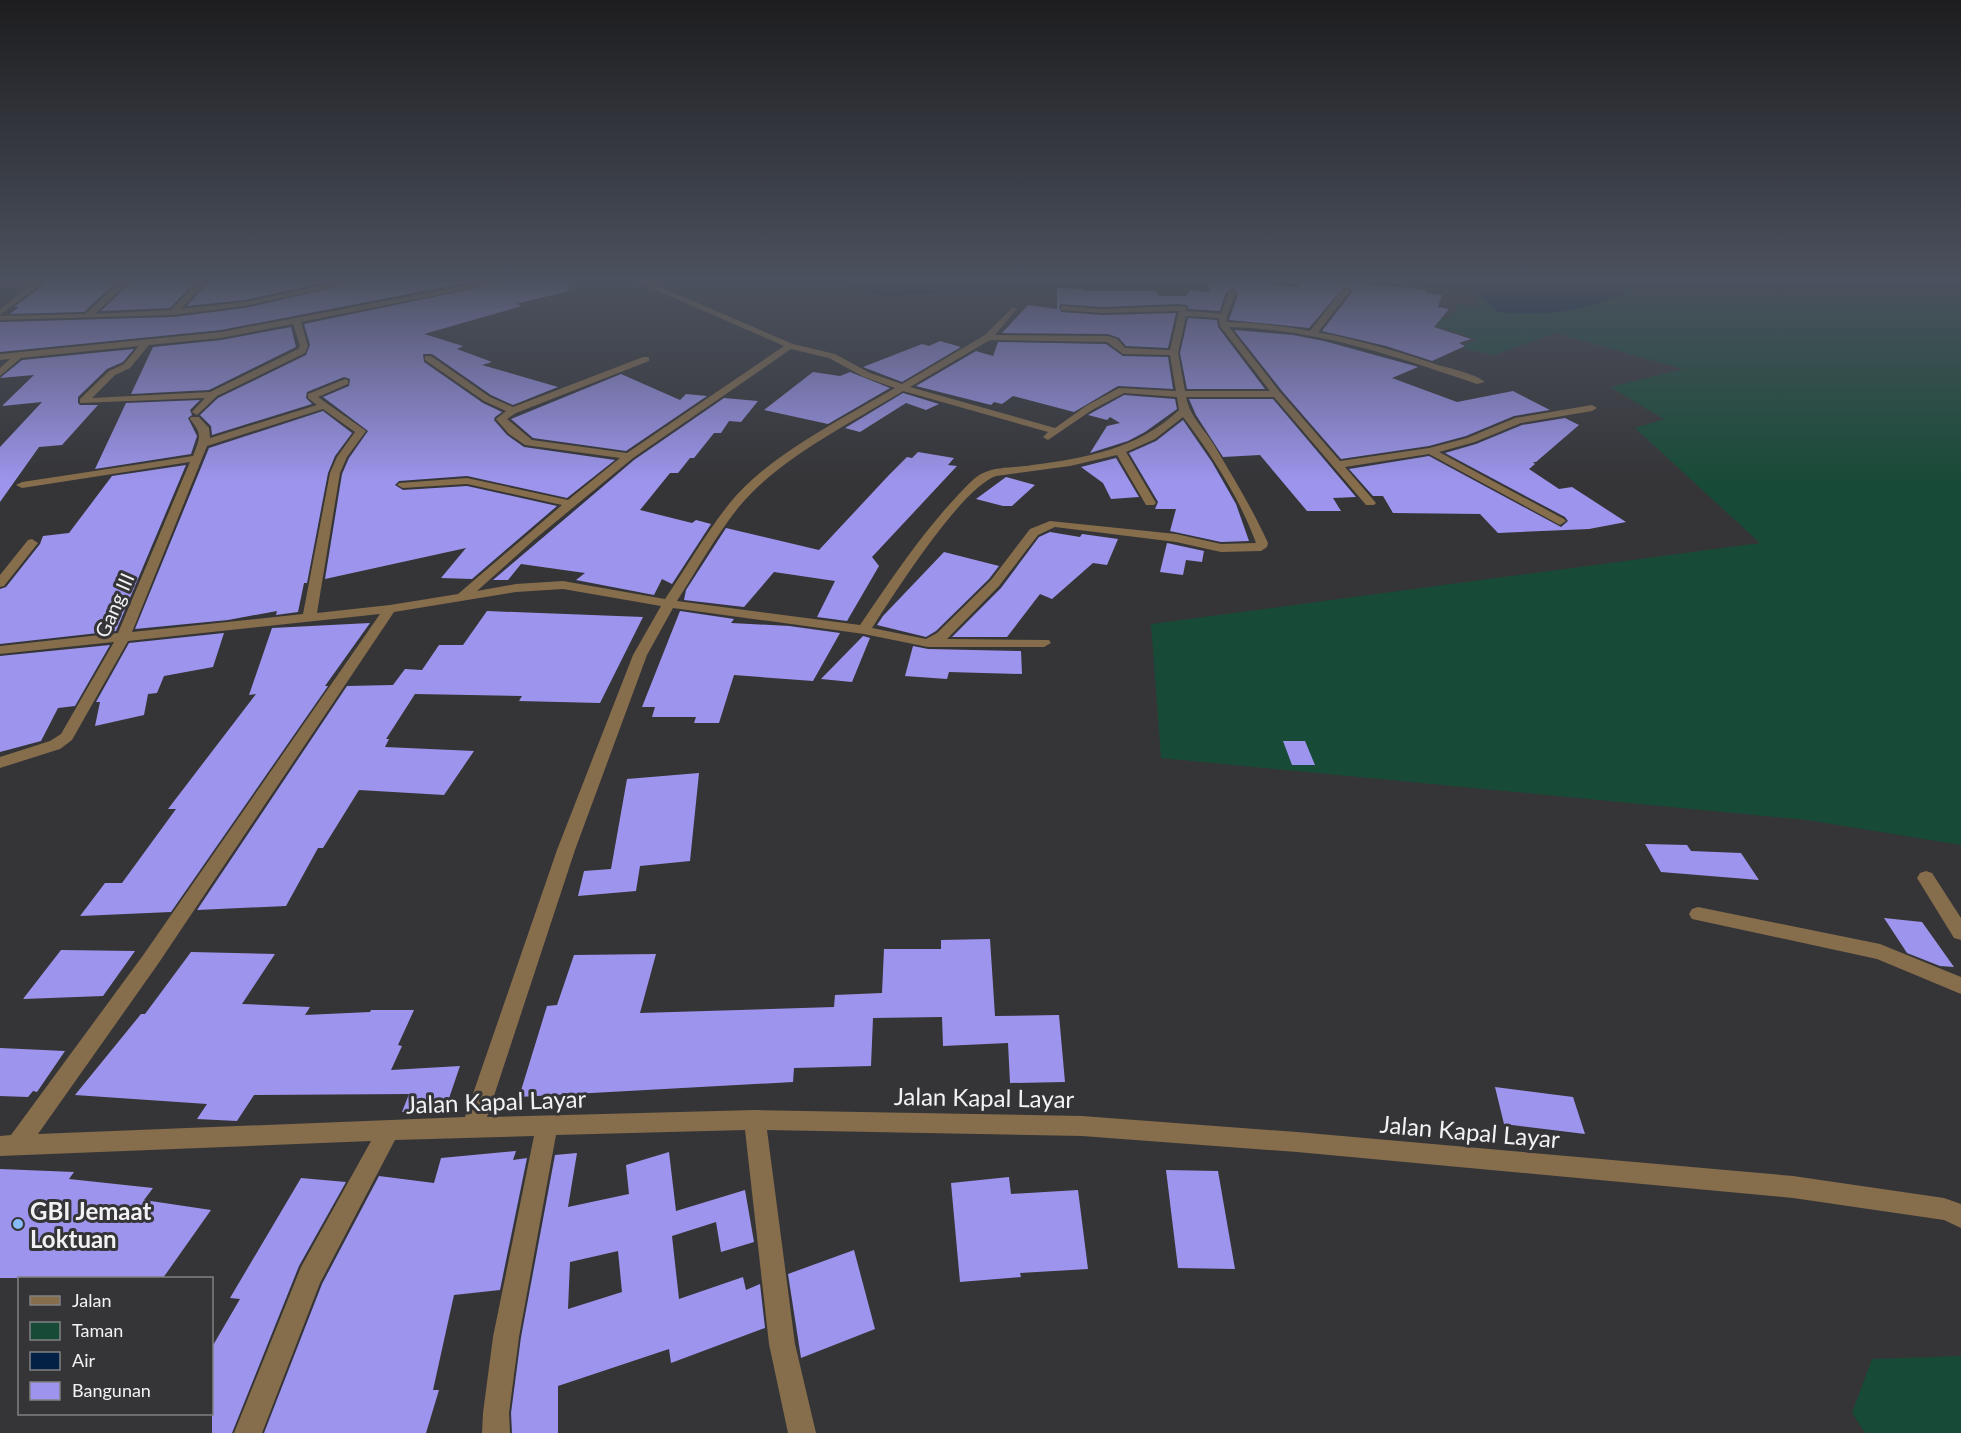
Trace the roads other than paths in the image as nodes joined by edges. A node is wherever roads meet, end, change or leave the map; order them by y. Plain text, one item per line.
1 (85, 349) edge
2 (141, 349) edge
3 (303, 349) edge
4 (786, 349) edge
5 (802, 349) edge
6 (968, 349) edge
7 (1121, 349) edge
8 (1175, 349) edge
9 (1244, 349) edge
10 (1374, 349) edge
11 (1174, 353) junction
12 (18, 356) junction
13 (0, 357) edge
14 (428, 358) dead end
15 (646, 359) dead end
16 (0, 373) edge
17 (345, 382) dead end
18 (1480, 382) dead end
19 (903, 388) junction
20 (1180, 394) junction
21 (1277, 394) junction
22 (213, 395) junction
23 (326, 405) junction
24 (1592, 408) dead end
25 (513, 411) junction
26 (1184, 411) junction
27 (1055, 431) junction
28 (1047, 438) dead end
29 (203, 444) junction
30 (1120, 451) junction
31 (1430, 451) junction
32 (629, 456) junction
33 (197, 458) junction
34 (1336, 465) junction
35 (22, 485) dead end
36 (403, 485) dead end
37 (1150, 503) dead end
38 (1370, 503) dead end
39 (572, 504) junction
40 (1560, 521) dead end
41 (32, 543) dead end
42 (0, 583) edge
43 (460, 599) junction
44 (669, 604) junction
45 (390, 609) junction
46 (309, 618) junction
47 (864, 630) junction
48 (123, 638) junction
49 (928, 643) junction
50 (1044, 643) dead end
51 (0, 650) edge
52 (0, 763) edge
53 (1926, 878) dead end
54 (1698, 914) dead end
55 (1961, 933) edge
56 (1961, 986) edge
57 (755, 1120) junction
58 (547, 1126) junction
59 (473, 1127) junction
60 (388, 1131) junction
61 (8, 1146) edge
62 (1961, 1216) edge
63 (248, 1433) edge
64 (496, 1433) edge
65 (802, 1433) edge

1 - 12 street
2 - 22 street
3 - 22 street
4 - 32 street
5 - 19 street
6 - 19 street
7 - 11 street
8 - 11 street
9 - 21 street
10 - 18 street
11 - 20 street
12 - 13 street
12 - 16 street
14 - 25 street
15 - 25 street
17 - 23 street
19 - 27 street
19 - 44 street
20 - 21 street
20 - 26 street
20 - 27 street
21 - 34 street
22 - 29 street
23 - 29 street
23 - 46 street
24 - 31 street
25 - 32 street
26 - 30 street
26 - 49 street
27 - 28 street
29 - 33 street, Gang III
30 - 37 street
30 - 47 street
31 - 34 street
31 - 40 street
32 - 39 street
33 - 35 street
33 - 48 street, Gang III
34 - 38 street
36 - 39 street
39 - 43 street
41 - 42 street
43 - 44 street
43 - 45 street
44 - 47 street
44 - 59 street
45 - 46 street
45 - 61 street
46 - 48 street
47 - 49 street
48 - 51 street
48 - 52 street, Gang III
49 - 50 street
53 - 55 street
54 - 56 street
57 - 58 street, Jalan Kapal Layar
57 - 62 street, Jalan Kapal Layar
57 - 65 street
58 - 59 street, Jalan Kapal Layar
58 - 64 street
59 - 60 street, Jalan Kapal Layar
60 - 61 street, Jalan Kapal Layar
60 - 63 street

